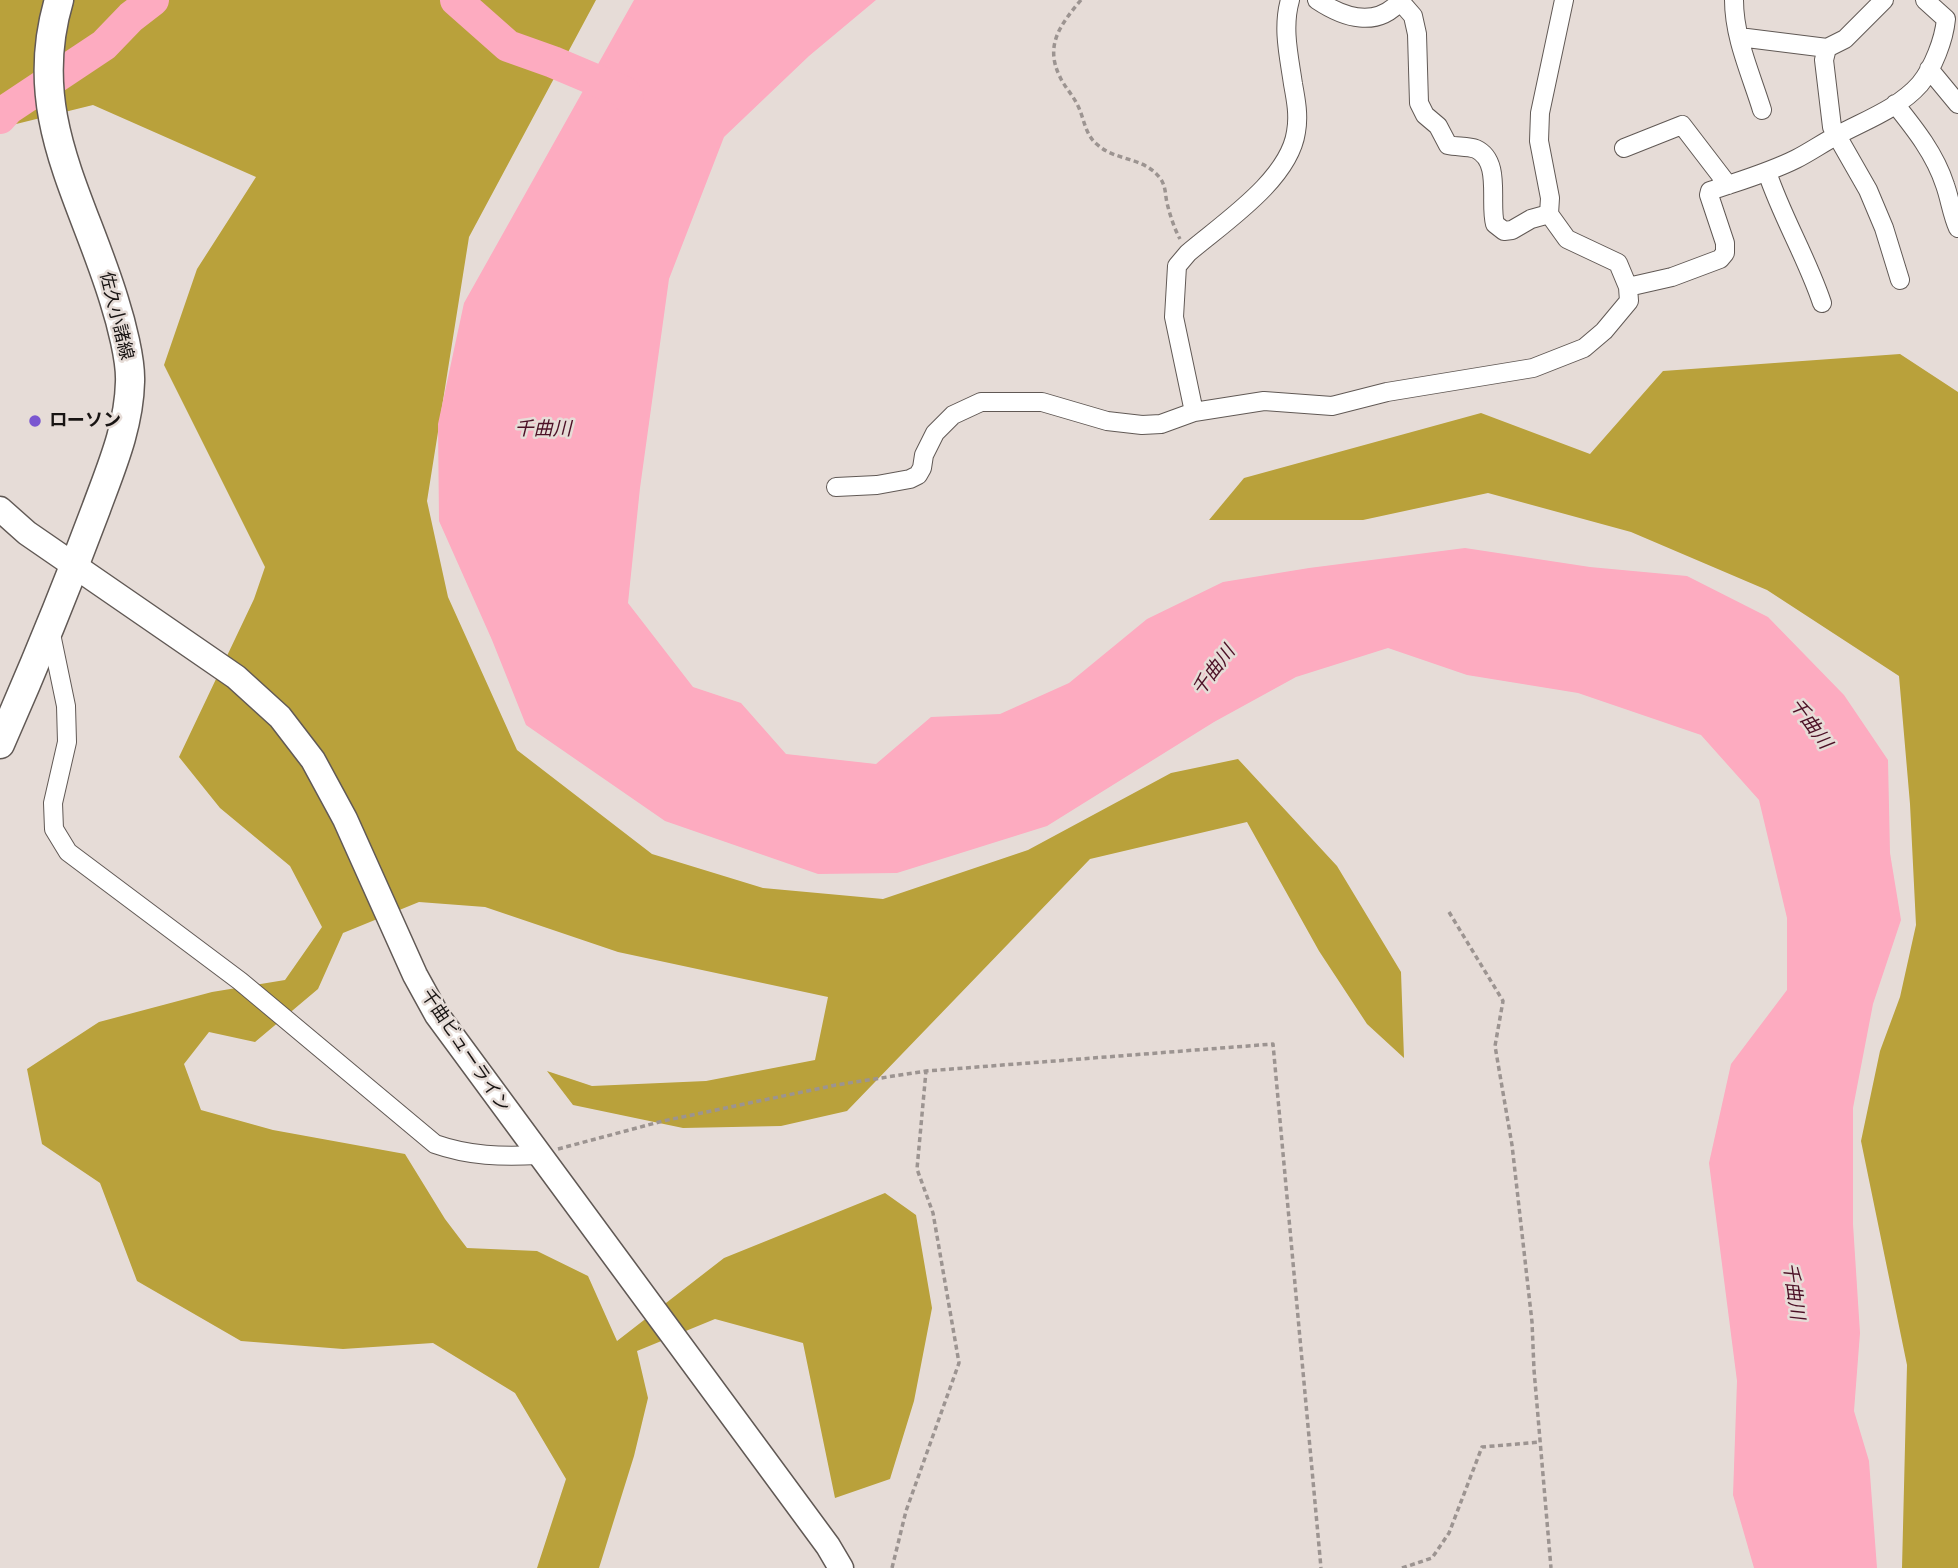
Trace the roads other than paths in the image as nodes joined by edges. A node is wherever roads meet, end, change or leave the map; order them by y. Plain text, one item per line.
1 (59, 0) edge
2 (1290, 0) edge
3 (1317, 0) edge
4 (1564, 0) edge
5 (1734, 0) edge
6 (1884, 0) edge
7 (1925, 0) edge
8 (1400, 1) edge
9 (1952, 20) edge
10 (1738, 37) junction
11 (1827, 48) junction
12 (1929, 69) junction
13 (1895, 104) junction
14 (1958, 104) edge
15 (1762, 110) dead end
16 (1838, 135) junction
17 (1624, 148) dead end
18 (1767, 172) junction
19 (1728, 185) junction
20 (1549, 215) junction
21 (1958, 228) edge
22 (1900, 280) dead end
23 (1628, 287) junction
24 (1822, 303) dead end
25 (1194, 412) junction
26 (836, 487) dead end
27 (0, 509) edge
28 (75, 565) junction
29 (50, 629) junction
30 (0, 744) edge
31 (538, 1154) junction
32 (841, 1568) edge

1 - 28 main road, 佐久小諸線
2 - 25 street
3 - 8 street
4 - 20 street
5 - 10 street
6 - 11 street
7 - 9 street
8 - 20 street
9 - 12 street
10 - 11 street
10 - 15 street
11 - 16 street
12 - 13 street
12 - 14 street
13 - 16 street
13 - 21 street
16 - 18 street
16 - 22 street
17 - 19 street
18 - 19 street
18 - 24 street
19 - 23 street
20 - 23 street
23 - 25 street
25 - 26 street
27 - 28 street, 千曲ビューライン
28 - 29 main road, 佐久小諸線
28 - 31 street, 千曲ビューライン
29 - 30 main road, 佐久小諸線
29 - 31 street
31 - 32 street, 千曲ビューライン

